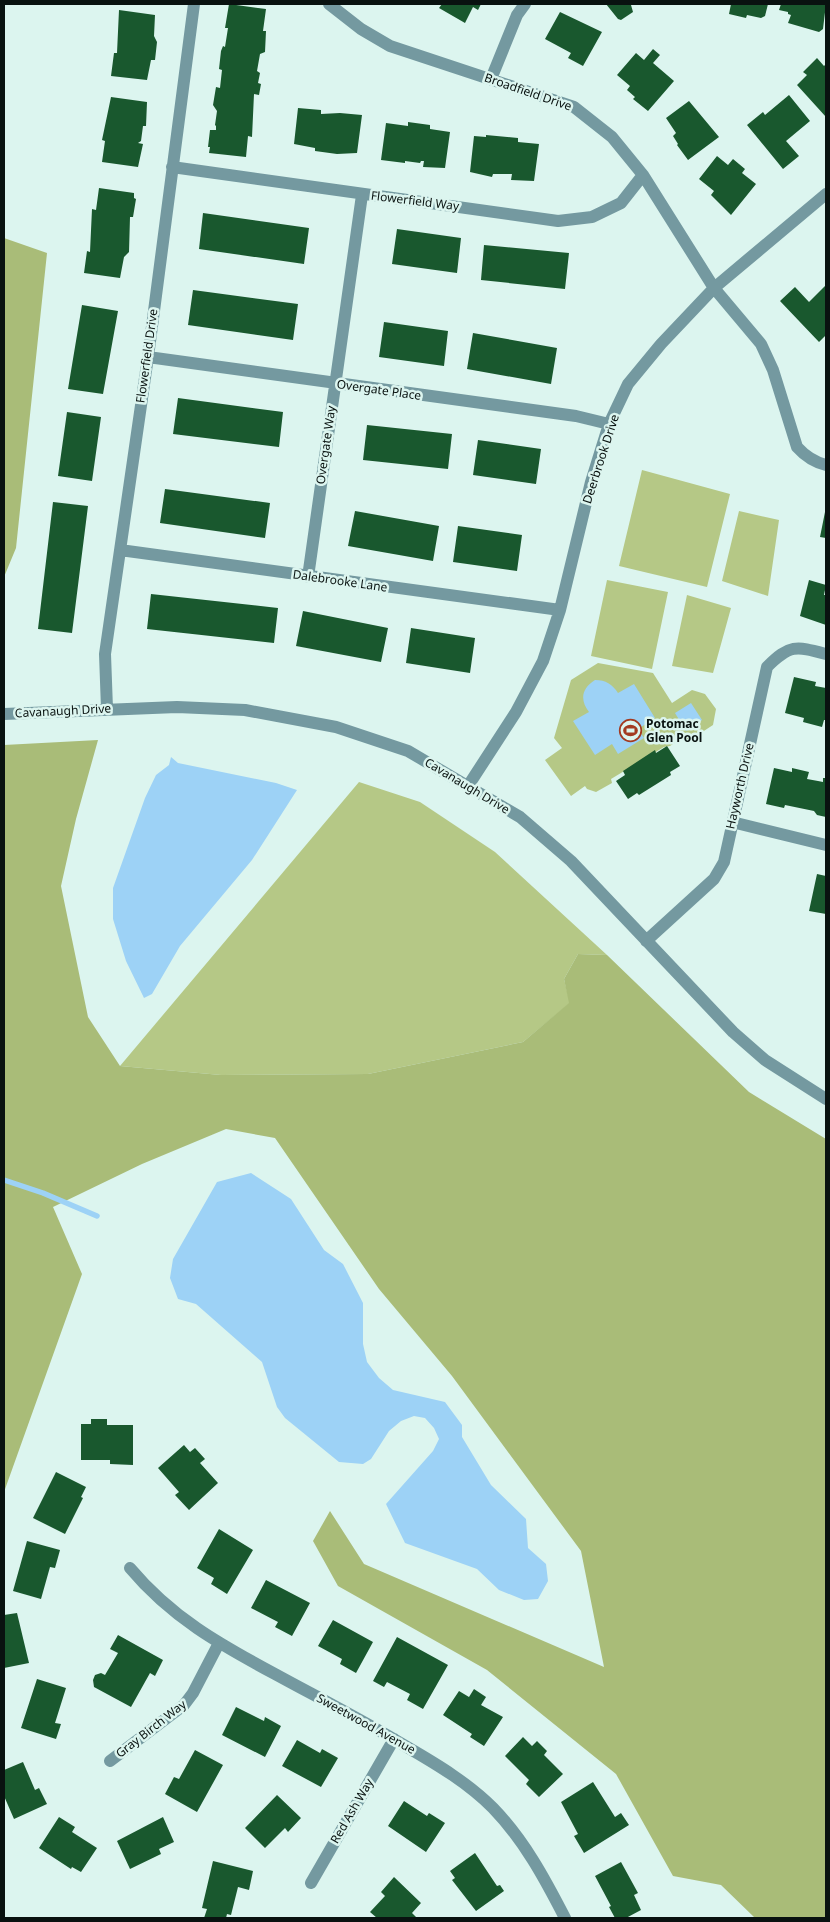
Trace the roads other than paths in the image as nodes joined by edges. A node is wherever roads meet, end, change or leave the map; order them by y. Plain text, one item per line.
1 (194, 4) edge
2 (330, 4) edge
3 (525, 4) edge
4 (491, 79) junction
5 (172, 168) junction
6 (643, 175) junction
7 (826, 194) edge
8 (362, 195) junction
9 (714, 288) junction
10 (148, 357) junction
11 (334, 384) junction
12 (610, 424) junction
13 (826, 465) edge
14 (120, 550) junction
15 (308, 577) junction
16 (560, 610) junction
17 (826, 654) edge
18 (107, 709) junction
19 (4, 714) edge
20 (468, 786) junction
21 (732, 822) junction
22 (826, 845) edge
23 (646, 940) junction
24 (826, 1100) edge
25 (130, 1568) dead end
26 (219, 1644) junction
27 (394, 1739) junction
28 (110, 1761) dead end
29 (311, 1884) dead end
30 (565, 1918) edge

1 - 5 street, Flowerfield Drive
2 - 4 street, Broadfield Drive
3 - 4 street
4 - 6 street, Broadfield Drive
5 - 8 street, Flowerfield Way
5 - 10 street, Flowerfield Drive
6 - 8 street, Flowerfield Way
6 - 9 street, Broadfield Drive
7 - 9 street, Deerbrook Drive
8 - 11 street, Overgate Way
9 - 12 street, Deerbrook Drive
9 - 13 street
10 - 11 street, Overgate Place
10 - 14 street, Flowerfield Drive
11 - 12 street, Overgate Place
11 - 15 street, Overgate Way
12 - 16 street, Deerbrook Drive
14 - 15 street, Dalebrooke Lane
14 - 18 street, Flowerfield Drive
15 - 16 street, Dalebrooke Lane
16 - 20 street, Deerbrook Drive
17 - 21 street, Hayworth Drive
18 - 19 street, Cavanaugh Drive
18 - 20 street, Cavanaugh Drive
20 - 23 street, Cavanaugh Drive
21 - 22 street
21 - 23 street, Hayworth Drive
23 - 24 street, Cavanaugh Drive
25 - 26 street, Sweetwood Avenue
26 - 27 street, Sweetwood Avenue
26 - 28 street, Gray Birch Way
27 - 29 street, Red Ash Way
27 - 30 street, Sweetwood Avenue

